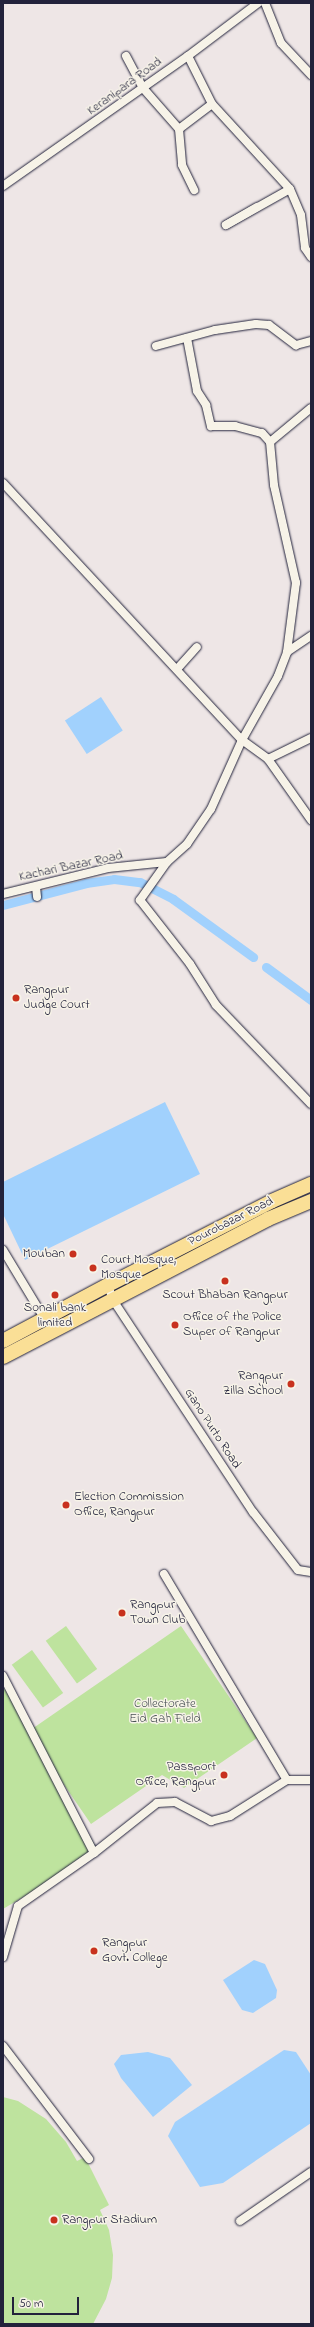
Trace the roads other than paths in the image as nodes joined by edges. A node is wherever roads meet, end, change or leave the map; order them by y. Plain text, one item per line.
1 (265, 3) edge
2 (255, 4) edge
3 (126, 56) dead end
4 (188, 56) junction
5 (311, 75) edge
6 (143, 88) junction
7 (212, 104) junction
8 (179, 130) junction
9 (3, 186) edge
10 (290, 189) junction
11 (194, 190) dead end
12 (257, 207) dead end
13 (311, 257) edge
14 (187, 338) junction
15 (311, 341) edge
16 (156, 346) dead end
17 (311, 408) edge
18 (270, 442) junction
19 (3, 483) edge
20 (311, 636) edge
21 (197, 647) dead end
22 (287, 652) junction
23 (178, 668) junction
24 (246, 732) junction
25 (311, 738) edge
26 (242, 740) junction
27 (259, 750) junction
28 (268, 759) junction
29 (311, 820) edge
30 (167, 862) junction
31 (36, 886) junction
32 (3, 894) edge
33 (37, 897) dead end
34 (311, 1104) edge
35 (311, 1184) edge
36 (311, 1201) edge
37 (3, 1250) edge
38 (108, 1285) junction
39 (113, 1300) junction
40 (44, 1318) junction
41 (3, 1341) edge
42 (3, 1357) edge
43 (311, 1572) edge
44 (164, 1574) dead end
45 (3, 1676) edge
46 (287, 1780) junction
47 (311, 1780) edge
48 (94, 1853) junction
49 (3, 1957) edge
50 (3, 2046) edge
51 (89, 2159) dead end
52 (311, 2172) edge
53 (240, 2221) dead end

1 - 5 street
2 - 4 street, Keranipara Road
3 - 6 street
4 - 6 street, Keranipara Road
4 - 7 street
6 - 8 street
6 - 9 street, Keranipara Road
7 - 8 street
7 - 10 street
8 - 11 street
10 - 12 street
10 - 13 street
14 - 15 street
14 - 16 street
14 - 18 street
17 - 18 street
18 - 22 street
19 - 23 street
20 - 22 street
21 - 23 street
22 - 24 street
23 - 26 street
24 - 26 street
24 - 27 street
25 - 28 street
26 - 27 street
26 - 30 street
27 - 28 street
28 - 29 street
30 - 31 street, Kachari Bazar Road
30 - 34 street
31 - 32 street, Kachari Bazar Road
31 - 33 street
35 - 38 highway, Pourobazar Road
36 - 39 highway, Pourobazar Road
37 - 40 street
38 - 39 street, Gano Purto Road
38 - 40 highway, Pourobazar Road
39 - 42 highway, Pourobazar Road
39 - 43 street, Gano Purto Road
40 - 41 highway, Pourobazar Road
44 - 46 street
45 - 48 street
46 - 47 street
46 - 48 street
48 - 49 street
50 - 51 street
52 - 53 street

